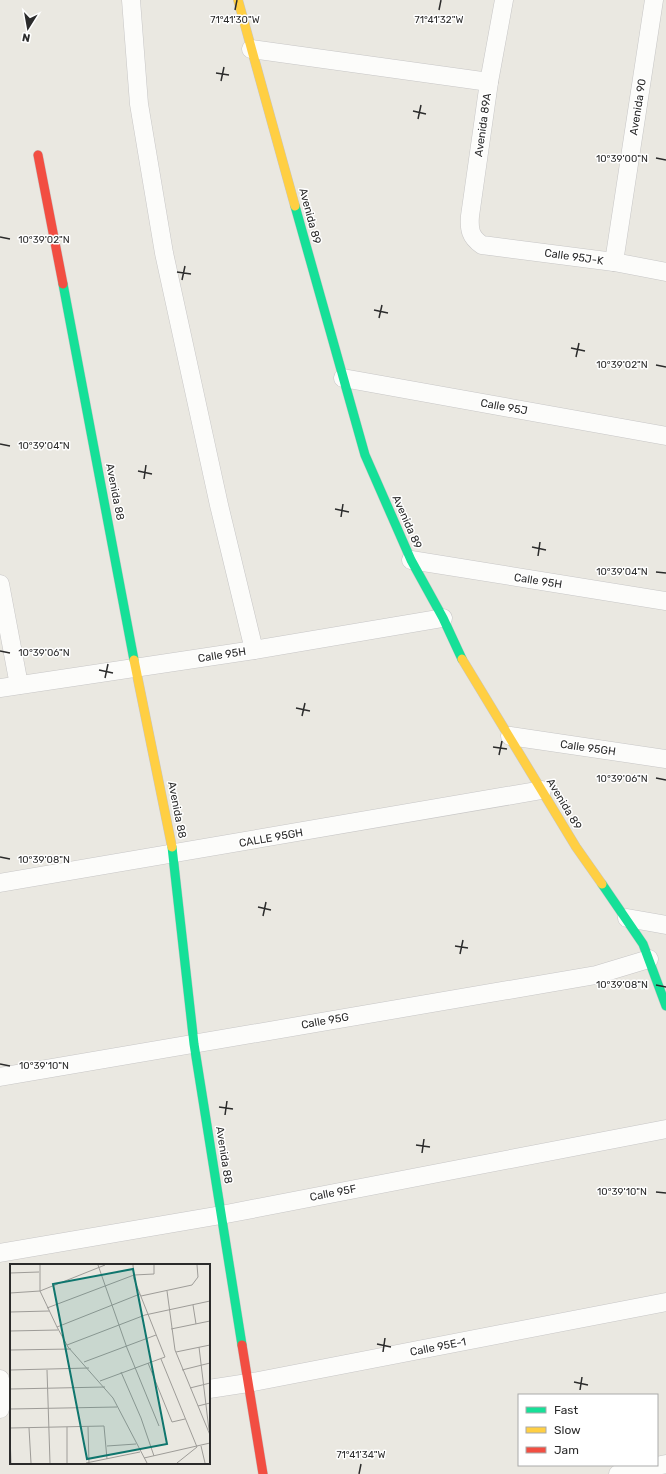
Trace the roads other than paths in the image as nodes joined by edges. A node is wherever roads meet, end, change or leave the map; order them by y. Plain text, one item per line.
1 (131, 0) edge
2 (238, 0) edge
3 (504, 0) edge
4 (654, 0) edge
5 (251, 49) junction
6 (489, 82) junction
7 (38, 155) dead end
8 (482, 244) joint
9 (614, 262) junction
10 (666, 272) edge
11 (343, 378) junction
12 (666, 436) edge
13 (411, 560) junction
14 (0, 584) edge
15 (666, 601) edge
16 (443, 618) junction
17 (254, 650) junction
18 (136, 668) junction
19 (20, 685) junction
20 (0, 688) edge
21 (510, 736) junction
22 (666, 759) edge
23 (542, 790) junction
24 (173, 855) junction
25 (0, 883) edge
26 (627, 918) junction
27 (666, 925) edge
28 (649, 959) junction
29 (666, 1006) edge
30 (194, 1044) junction
31 (0, 1077) edge
32 (666, 1129) edge
33 (221, 1215) junction
34 (0, 1253) edge
35 (666, 1302) edge
36 (0, 1379) edge
37 (248, 1383) junction
38 (210, 1389) edge
39 (0, 1409) edge
40 (10, 1416) edge
41 (0, 1418) edge
42 (656, 1466) edge
43 (262, 1474) edge
44 (618, 1474) edge

1 - 17 street
2 - 5 street, Avenida 89
3 - 6 street, Avenida 89A
4 - 9 street, Avenida 90
5 - 6 street
5 - 11 street, Avenida 89
6 - 8 street, Avenida 89A
7 - 18 street, Avenida 88
8 - 9 street, Calle 95J-K
9 - 10 street, Calle 95J-K
11 - 12 street, Calle 95J
11 - 13 street, Avenida 89
13 - 15 street, Calle 95H
13 - 16 street, Avenida 89
14 - 19 street
16 - 17 street, Calle 95H
16 - 21 street, Avenida 89
17 - 18 street, Calle 95H
18 - 19 street, Calle 95H
18 - 24 street, Avenida 88
19 - 20 street, Calle 95H
21 - 22 street, Calle 95GH
21 - 23 street, Avenida 89
23 - 24 street, CALLE 95GH
23 - 26 street, Avenida 89
24 - 25 street, CALLE 95GH
24 - 30 street, Avenida 88
26 - 27 street
26 - 28 street, Avenida 89
28 - 29 street, Avenida 89
28 - 30 street, Calle 95G
30 - 31 street, Calle 95G
30 - 33 street, Avenida 88
32 - 33 street, Calle 95F
33 - 34 street, Calle 95F
33 - 37 street, Avenida 88
35 - 37 street, Calle 95E-1
36 - 39 street
37 - 38 street, Calle 95E-1
37 - 43 street, Avenida 88
40 - 41 street
42 - 44 street

